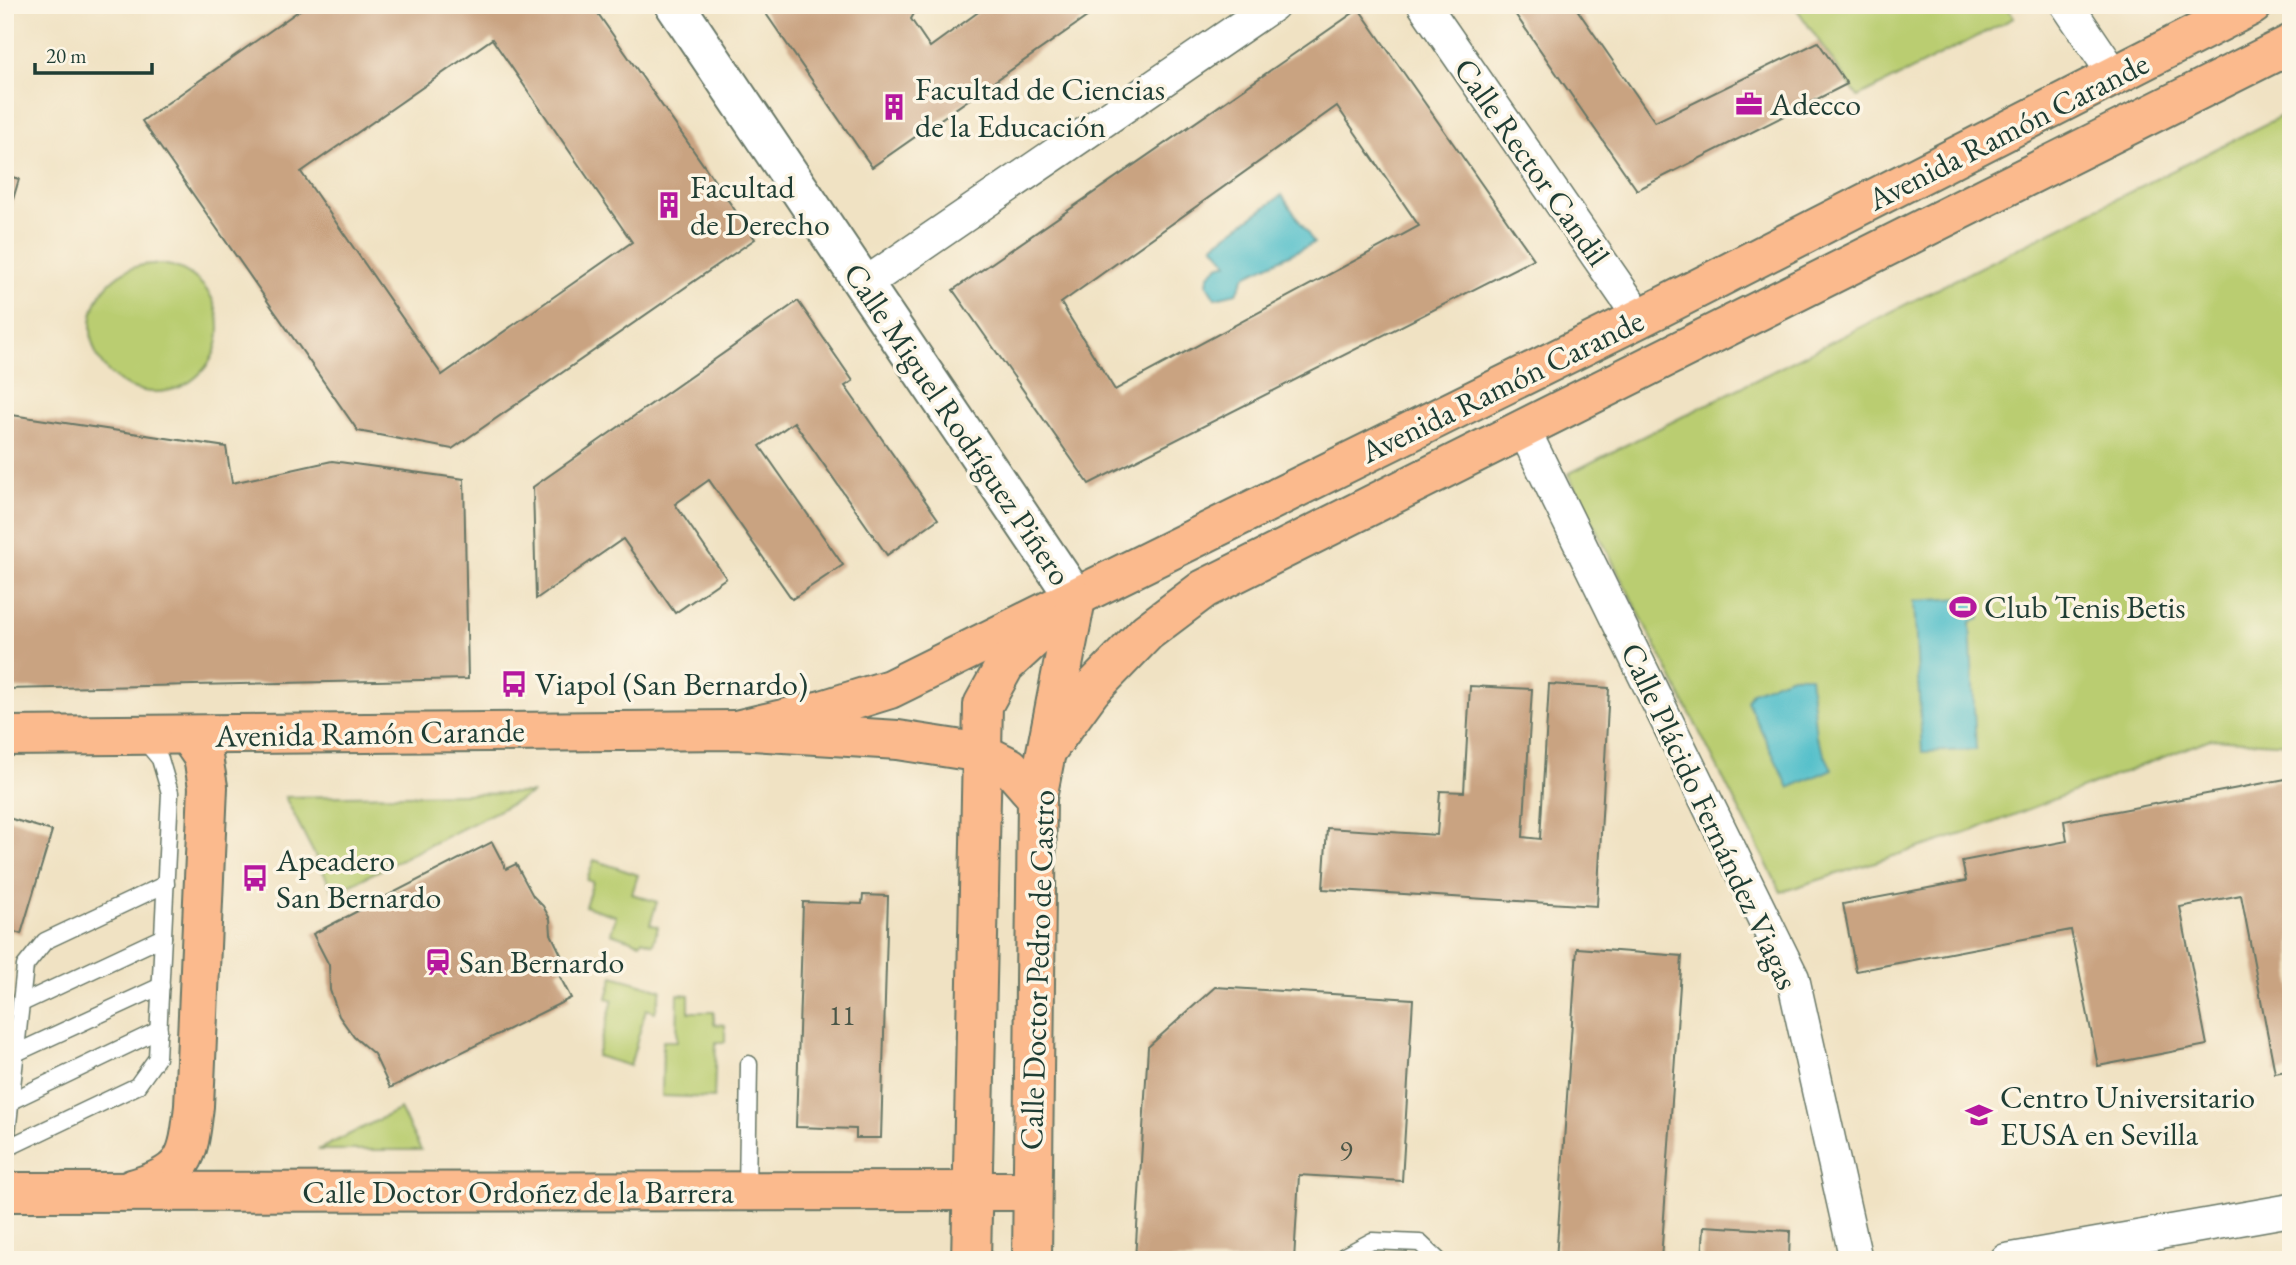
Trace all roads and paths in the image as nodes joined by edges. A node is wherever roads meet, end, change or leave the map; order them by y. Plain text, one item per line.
1 (675, 5) edge
2 (1273, 5) edge
3 (1424, 5) edge
4 (2067, 5) edge
5 (2253, 5) edge
6 (2291, 44) edge
7 (2115, 76) junction
8 (865, 284) junction
9 (1640, 318) junction
10 (1524, 430) junction
11 (1076, 599) junction
12 (736, 730) junction
13 (138, 734) junction
14 (5, 736) edge
15 (188, 736) junction
16 (1048, 749) junction
17 (982, 753) junction
18 (1037, 799) junction
19 (166, 884) junction
20 (163, 937) junction
21 (161, 986) junction
22 (22, 1003) junction
23 (159, 1030) junction
24 (16, 1053) junction
25 (748, 1064) dead end
26 (11, 1101) junction
27 (6, 1150) edge
28 (972, 1189) junction
29 (747, 1191) junction
30 (1031, 1191) junction
31 (5, 1192) edge
32 (124, 1192) junction
33 (2291, 1210) edge
34 (2116, 1251) edge
35 (971, 1260) edge
36 (1032, 1260) edge
37 (1344, 1260) edge
38 (1438, 1260) edge
39 (1856, 1260) edge
40 (2006, 1260) edge

1 - 8 street, Calle Miguel Rodríguez Piñero
2 - 8 street
3 - 9 street, Calle Rector Candil
4 - 7 street
5 - 7 main road, Avenida Ramón Carande
6 - 10 main road, Avenida Ramón Carande
7 - 9 main road, Avenida Ramón Carande
8 - 11 street, Calle Miguel Rodríguez Piñero
9 - 11 main road, Avenida Ramón Carande
10 - 16 main road, Avenida Ramón Carande
10 - 39 street, Calle Plácido Fernández Viagas
11 - 12 main road, Avenida Ramón Carande
11 - 16 main road, Calle Doctor Pedro de Castro
11 - 17 main road, Calle Doctor Pedro de Castro
12 - 15 main road, Avenida Ramón Carande
12 - 17 main road, Avenida Ramón Carande
13 - 14 main road, Avenida Ramón Carande
13 - 15 main road, Avenida Ramón Carande
13 - 19 lane
15 - 32 main road
16 - 18 main road, Calle Doctor Pedro de Castro
17 - 18 main road
17 - 28 main road, Calle Doctor Pedro de Castro
18 - 30 main road, Calle Doctor Pedro de Castro
19 - 20 lane
19 - 22 lane
20 - 21 lane
20 - 22 lane
21 - 23 lane
21 - 24 lane
22 - 24 lane
23 - 26 lane
23 - 27 lane
24 - 26 lane
25 - 29 lane
26 - 27 lane
28 - 29 main road, Calle Doctor Ordoñez de la Barrera
28 - 30 main road, Calle Doctor Ordoñez de la Barrera
28 - 35 main road, Calle Doctor Pedro de Castro
29 - 32 main road, Calle Doctor Ordoñez de la Barrera
30 - 36 main road, Calle Doctor Pedro de Castro
31 - 32 main road, Calle Doctor Ordoñez de la Barrera
33 - 34 street
34 - 40 street
37 - 38 lane

